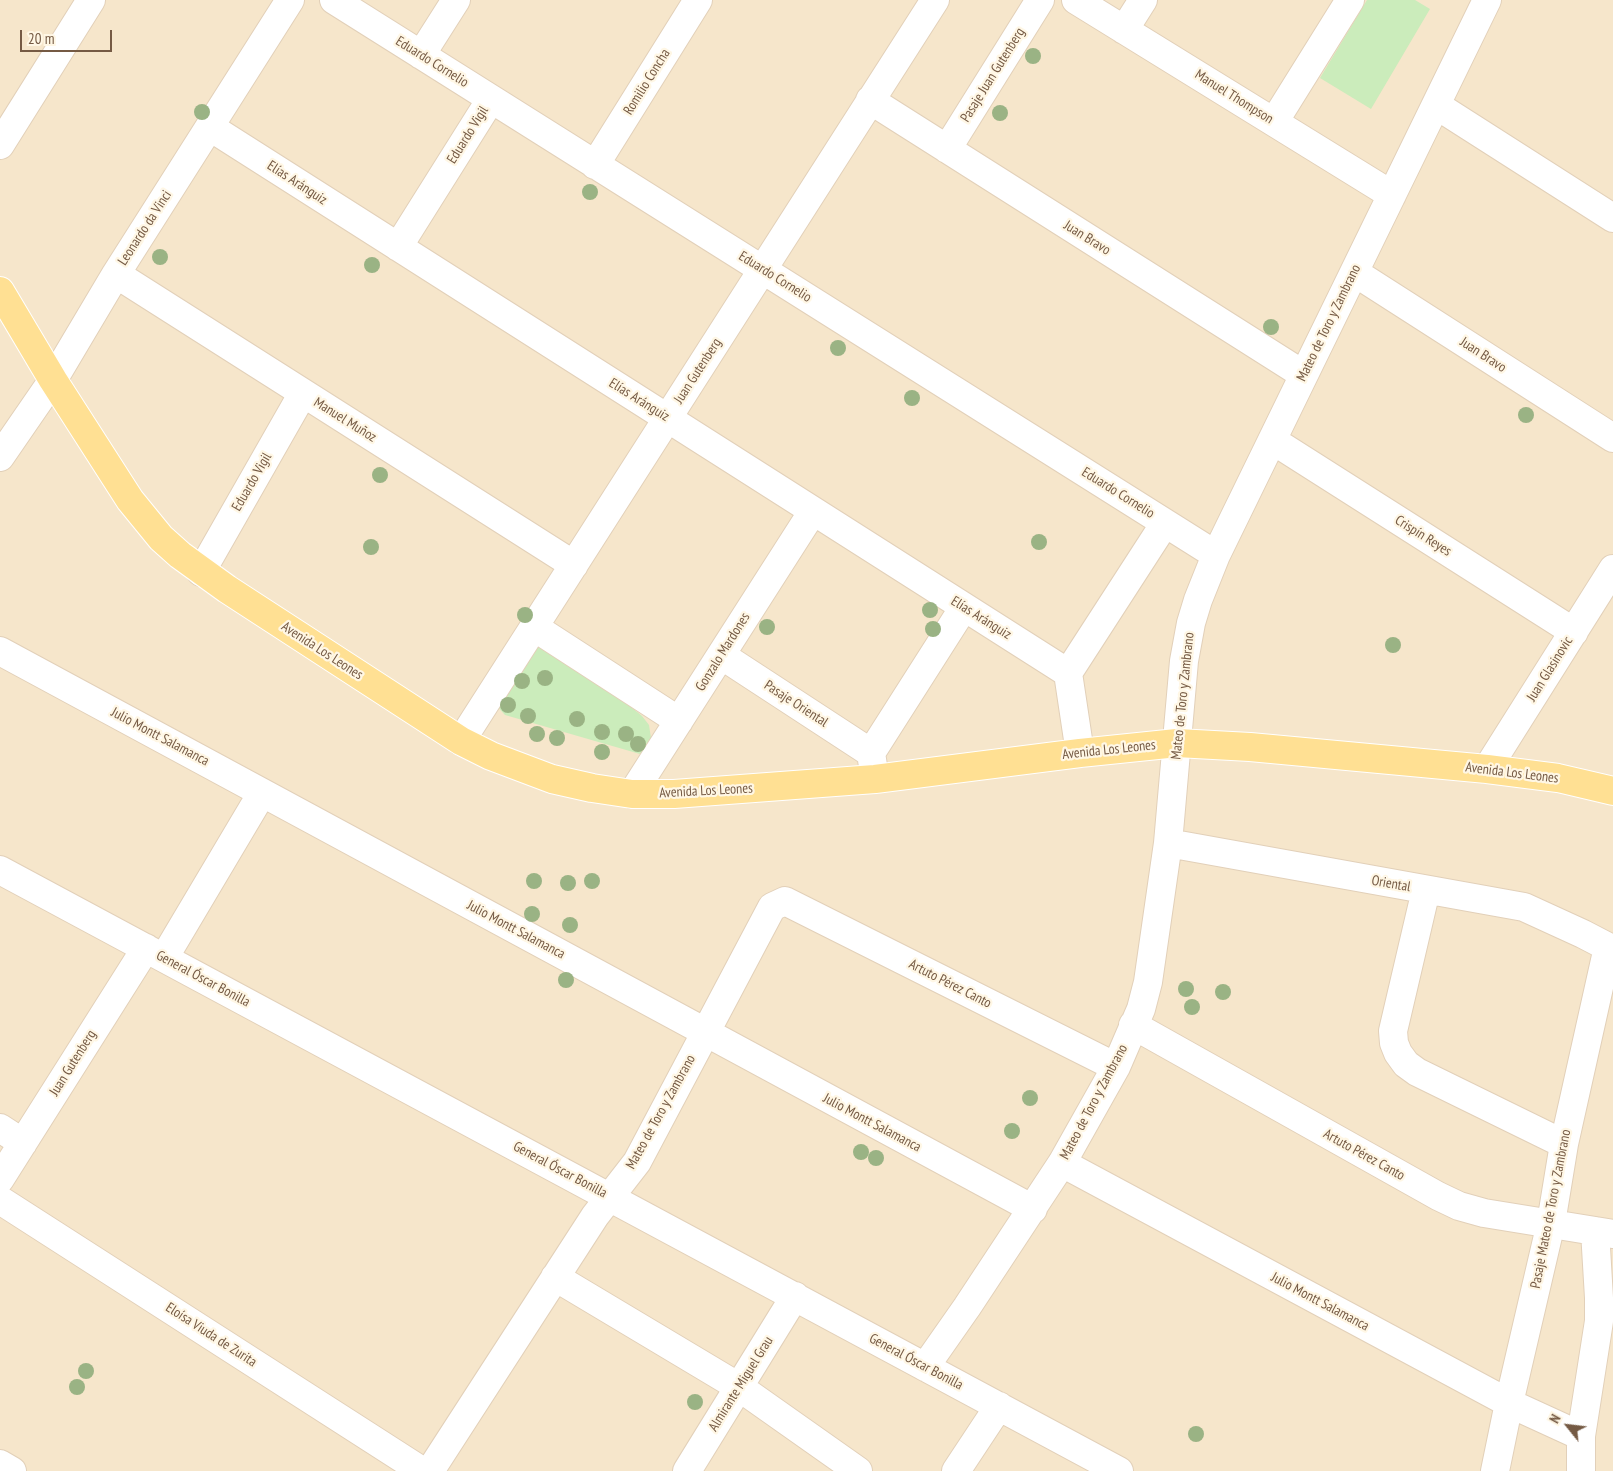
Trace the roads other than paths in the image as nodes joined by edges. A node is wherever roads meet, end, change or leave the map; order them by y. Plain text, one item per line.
1 (91, 0) edge
2 (290, 0) edge
3 (334, 0) edge
4 (456, 0) edge
5 (698, 0) edge
6 (935, 0) edge
7 (1040, 0) edge
8 (1076, 0) edge
9 (1143, 0) edge
10 (1350, 0) edge
11 (1487, 0) edge
12 (1124, 30) junction
13 (421, 55) junction
14 (491, 98) junction
15 (870, 100) junction
16 (1436, 104) junction
17 (1274, 122) junction
18 (210, 127) junction
19 (0, 144) edge
20 (947, 149) junction
21 (595, 164) junction
22 (1392, 195) junction
23 (1613, 218) edge
24 (398, 247) junction
25 (763, 270) junction
26 (1354, 272) junction
27 (116, 274) junction
28 (0, 291) edge
29 (1304, 375) junction
30 (52, 380) junction
31 (303, 393) junction
32 (667, 418) junction
33 (1613, 438) edge
34 (1272, 440) junction
35 (0, 457) edge
36 (813, 511) junction
37 (1165, 523) junction
38 (1216, 555) junction
39 (574, 565) junction
40 (1613, 569) edge
41 (201, 572) junction
42 (964, 607) junction
43 (534, 627) junction
44 (1574, 632) junction
45 (0, 651) edge
46 (721, 655) junction
47 (1068, 673) junction
48 (679, 721) junction
49 (461, 741) junction
50 (1177, 743) junction
51 (872, 753) junction
52 (1080, 753) junction
53 (1486, 769) junction
54 (876, 779) junction
55 (1613, 790) edge
56 (262, 793) junction
57 (632, 794) junction
58 (1168, 843) junction
59 (0, 870) edge
60 (1426, 890) junction
61 (784, 901) joint
62 (1608, 947) joint
63 (155, 953) junction
64 (1605, 992) edge
65 (1133, 1025) junction
66 (705, 1033) junction
67 (1116, 1067) junction
68 (0, 1128) edge
69 (23, 1143) junction
70 (1564, 1144) junction
71 (1062, 1162) junction
72 (0, 1179) edge
73 (609, 1197) junction
74 (0, 1200) edge
75 (1033, 1209) junction
76 (1551, 1223) junction
77 (1604, 1232) edge
78 (554, 1277) junction
79 (795, 1296) junction
80 (925, 1367) junction
81 (739, 1387) junction
82 (1509, 1403) junction
83 (999, 1406) junction
84 (1581, 1436) junction
85 (0, 1464) edge
86 (12, 1471) edge
87 (422, 1471) edge
88 (430, 1471) edge
89 (687, 1471) edge
90 (858, 1471) edge
91 (956, 1471) edge
92 (1119, 1471) edge
93 (1495, 1471) edge
94 (1581, 1471) edge

1 - 19 street
2 - 18 street, Leonardo da Vinci
3 - 13 street, Eduardo Cornelio
4 - 13 street
5 - 21 street, Romilio Concha
6 - 15 street, Juan Gutenberg
7 - 20 street, Pasaje Juan Gutenberg
8 - 12 street, Manuel Thompson
9 - 12 street
10 - 17 street
11 - 16 street, Mateo de Toro y Zambrano
12 - 17 street, Manuel Thompson
13 - 14 street, Eduardo Cornelio
14 - 21 street, Eduardo Cornelio
14 - 24 street, Eduardo Vigil
15 - 20 street, Juan Bravo
15 - 25 street, Juan Gutenberg
16 - 22 street, Mateo de Toro y Zambrano
16 - 23 street
17 - 22 street, Manuel Thompson
18 - 24 street, Elías Aránguiz
18 - 27 street, Leonardo da Vinci
20 - 29 street, Juan Bravo
21 - 25 street, Eduardo Cornelio
22 - 26 street, Mateo de Toro y Zambrano
24 - 32 street, Elías Aránguiz
25 - 32 street, Juan Gutenberg
25 - 37 street, Eduardo Cornelio
26 - 29 street, Mateo de Toro y Zambrano
26 - 33 street, Juan Bravo
27 - 30 street, Leonardo da Vinci
27 - 31 street, Manuel Muñoz
28 - 30 main road, Avenida Los Leones
29 - 34 street, Mateo de Toro y Zambrano
30 - 35 street, Leonardo da Vinci
30 - 41 main road, Avenida Los Leones
31 - 39 street, Manuel Muñoz
31 - 41 street, Eduardo Vigil
32 - 36 street, Elías Aránguiz
32 - 39 street, Juan Gutenberg
34 - 38 street, Mateo de Toro y Zambrano
34 - 44 street, Crispín Reyes
36 - 42 street, Elías Aránguiz
36 - 46 street, Gonzalo Mardones
37 - 38 street, Eduardo Cornelio
37 - 47 street
38 - 50 street, Mateo de Toro y Zambrano
39 - 43 street, Juan Gutenberg
40 - 44 street, Juan Glasinovic
41 - 49 main road, Avenida Los Leones
42 - 47 street, Elías Aránguiz
42 - 51 street
43 - 48 street
43 - 49 street, Juan Gutenberg
44 - 53 street, Juan Glasinovic
45 - 56 street, Julio Montt Salamanca
46 - 48 street, Gonzalo Mardones
46 - 51 street, Pasaje Oriental
47 - 52 street
48 - 57 street, Gonzalo Mardones
49 - 57 main road, Avenida Los Leones
50 - 52 main road, Avenida Los Leones
50 - 53 main road, Avenida Los Leones
50 - 58 street, Mateo de Toro y Zambrano
51 - 54 street
52 - 54 main road, Avenida Los Leones
53 - 55 main road, Avenida Los Leones
54 - 57 main road, Avenida Los Leones
56 - 63 street, Juan Gutenberg
56 - 66 street, Julio Montt Salamanca
58 - 60 street, Oriental
58 - 65 street, Mateo de Toro y Zambrano
59 - 63 street, General Óscar Bonilla
60 - 62 street, Oriental
60 - 70 street
61 - 66 street, Mateo de Toro y Zambrano
61 - 67 street, Artuto Pérez Canto
62 - 64 street, Pasaje Mateo de Toro y Zambrano
63 - 69 street, Juan Gutenberg
63 - 73 street, General Óscar Bonilla
64 - 70 street, Pasaje Mateo de Toro y Zambrano
65 - 67 street, Mateo de Toro y Zambrano
65 - 76 street, Artuto Pérez Canto
66 - 73 street, Mateo de Toro y Zambrano
66 - 75 street, Julio Montt Salamanca
67 - 71 street, Mateo de Toro y Zambrano
68 - 69 street
69 - 72 street, Juan Gutenberg
70 - 76 street, Pasaje Mateo de Toro y Zambrano
71 - 75 street, Mateo de Toro y Zambrano
71 - 82 street, Julio Montt Salamanca
73 - 78 street, Mateo de Toro y Zambrano
73 - 79 street, General Óscar Bonilla
74 - 87 street, Eloísa Viuda de Zurita
75 - 80 street, Mateo de Toro y Zambrano
76 - 77 street, Artuto Pérez Canto
76 - 82 street, Pasaje Mateo de Toro y Zambrano
77 - 84 street
78 - 81 street
78 - 88 street, Mateo de Toro y Zambrano
79 - 80 street, General Óscar Bonilla
79 - 81 street, Almirante Miguel Grau
80 - 83 street, General Óscar Bonilla
81 - 89 street, Almirante Miguel Grau
81 - 90 street
82 - 84 street, Julio Montt Salamanca
82 - 93 street, Pasaje Mateo de Toro y Zambrano
83 - 91 street
83 - 92 street, General Óscar Bonilla
84 - 94 street
85 - 86 street

